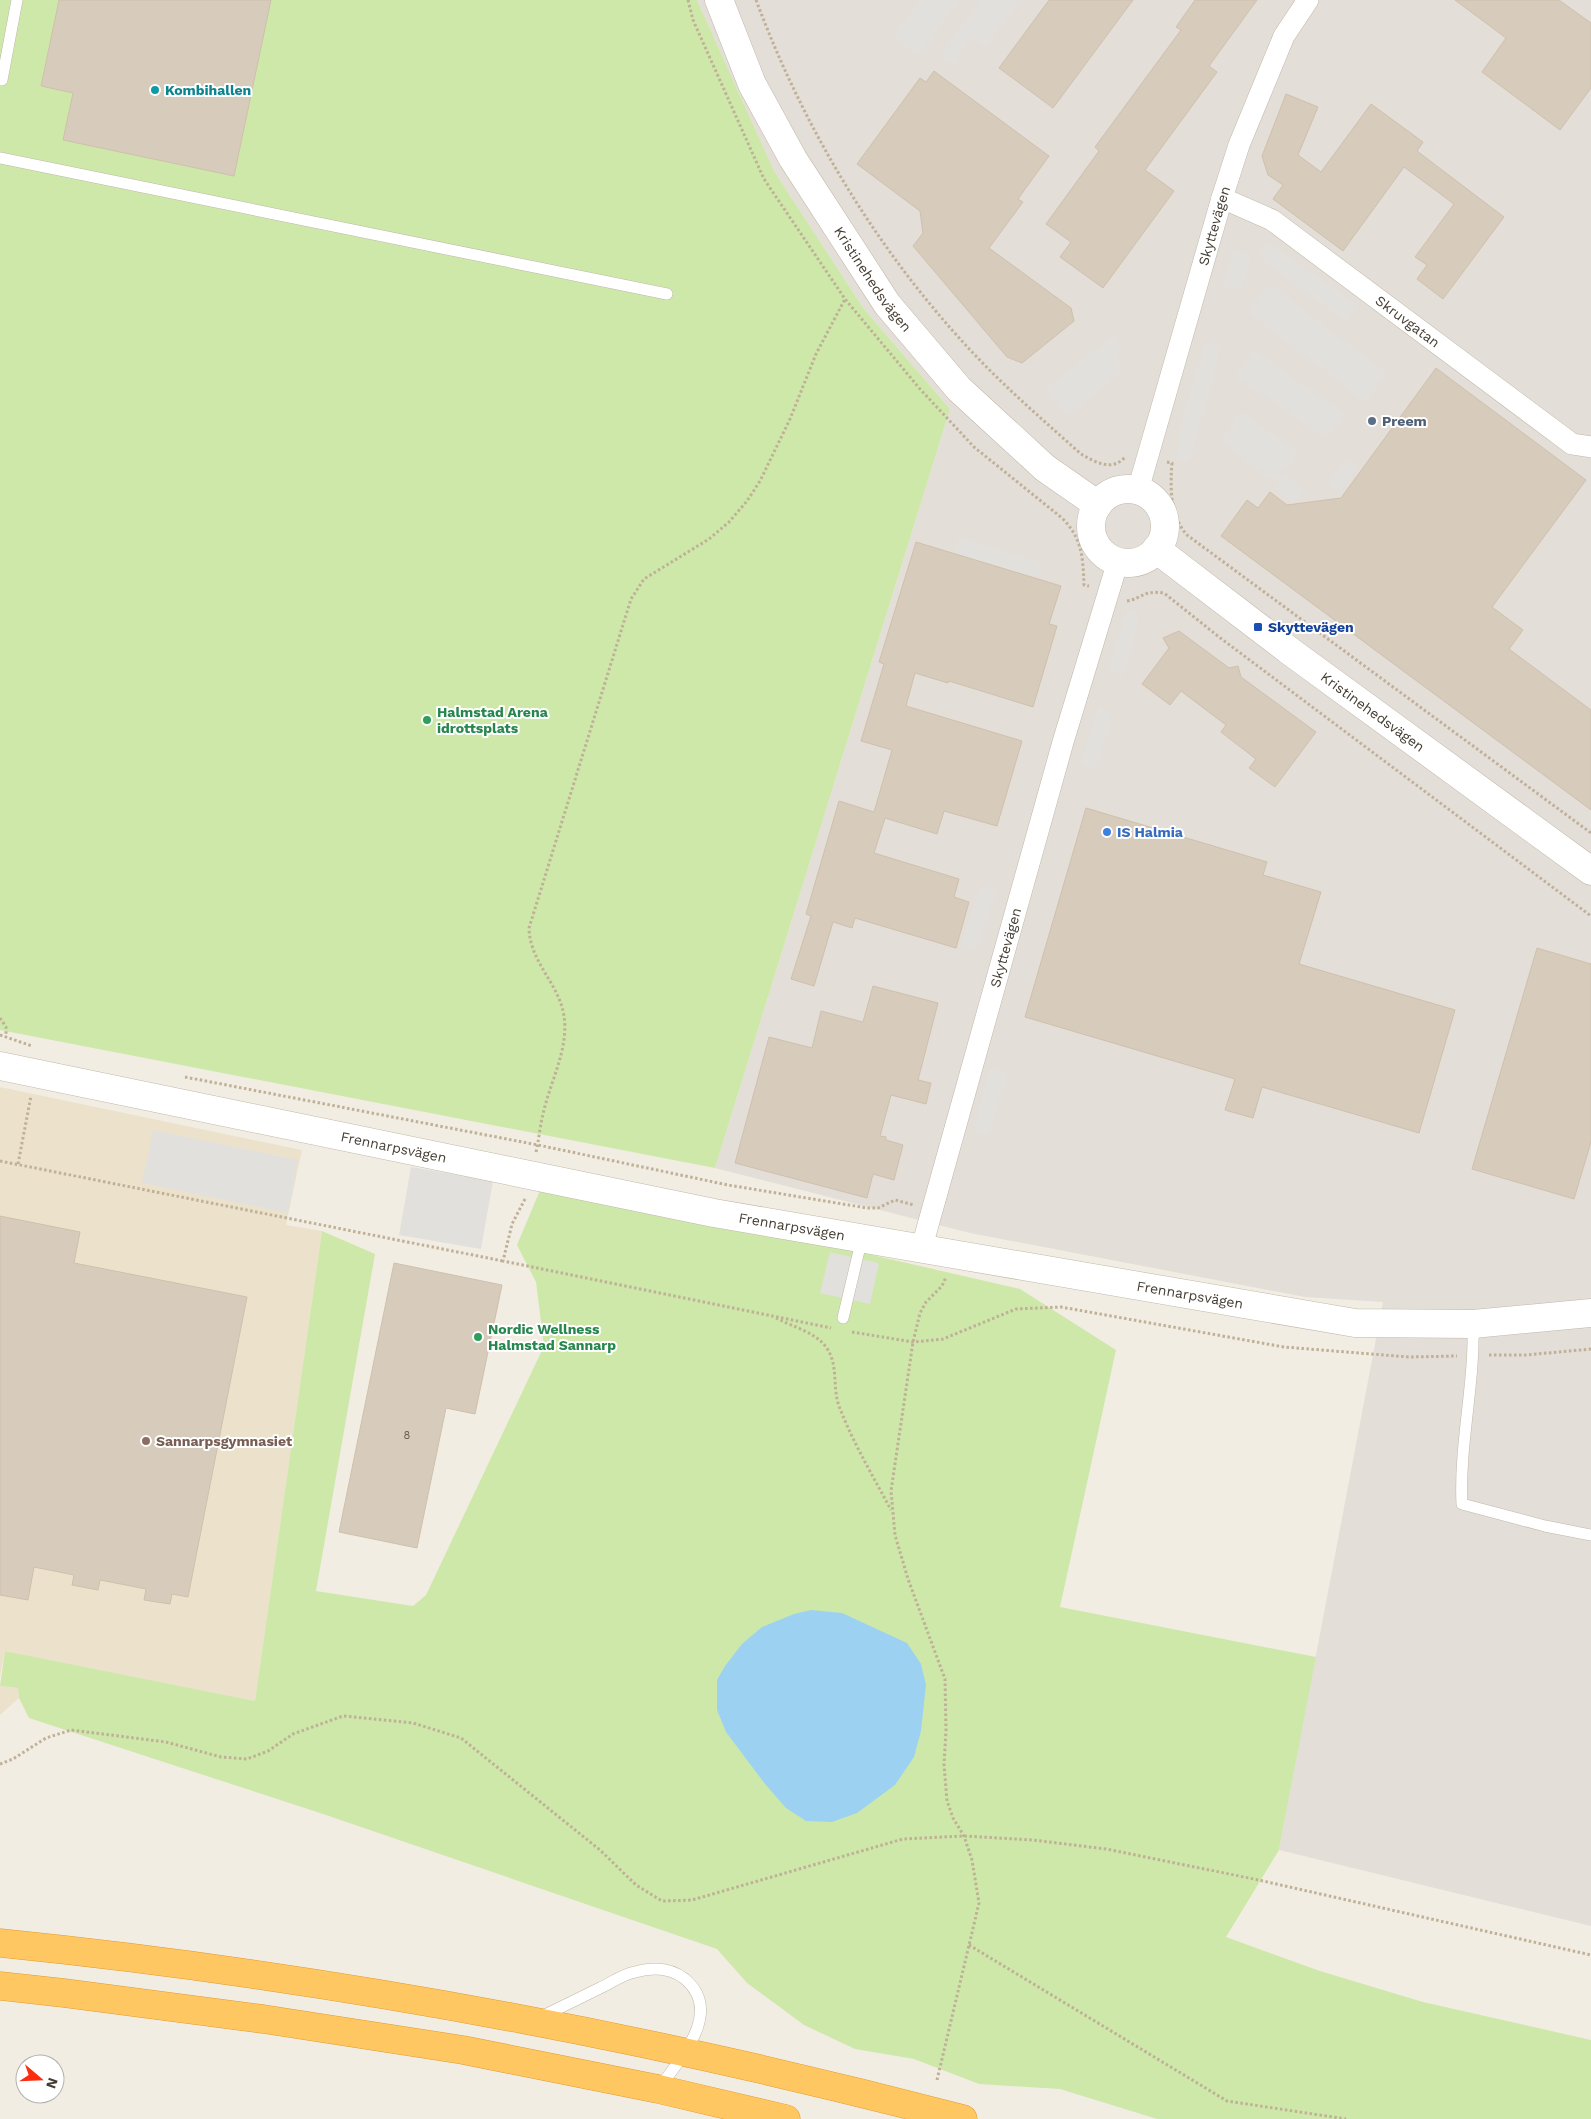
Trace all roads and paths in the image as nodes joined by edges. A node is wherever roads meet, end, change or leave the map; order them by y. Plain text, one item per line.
1 (17, 0) edge
2 (719, 0) edge
3 (1308, 0) edge
4 (2, 80) dead end
5 (0, 158) edge
6 (1222, 198) junction
7 (667, 294) dead end
8 (845, 299) dead end
9 (1591, 447) edge
10 (1138, 490) junction
11 (1098, 505) junction
12 (1156, 549) junction
13 (1118, 561) junction
14 (1591, 871) edge
15 (0, 1018) edge
16 (0, 1035) edge
17 (6, 1037) junction
18 (0, 1066) edge
19 (36, 1072) junction
20 (176, 1076) dead end
21 (538, 1145) junction
22 (0, 1161) edge
23 (18, 1164) junction
24 (533, 1174) junction
25 (931, 1210) junction
26 (862, 1238) junction
27 (921, 1250) junction
28 (952, 1255) junction
29 (503, 1262) junction
30 (1591, 1313) edge
31 (771, 1316) junction
32 (844, 1318) dead end
33 (1473, 1324) junction
34 (832, 1328) dead end
35 (850, 1331) dead end
36 (913, 1342) junction
37 (1591, 1349) edge
38 (1474, 1356) junction
39 (892, 1513) junction
40 (1591, 1535) edge
41 (0, 1764) edge
42 (964, 1836) junction
43 (0, 1932) edge
44 (0, 1943) edge
45 (969, 1945) junction
46 (71, 1950) junction
47 (1591, 1955) edge
48 (0, 1986) edge
49 (534, 2021) junction
50 (686, 2051) junction
51 (937, 2080) dead end
52 (658, 2089) junction
53 (786, 2119) edge
54 (963, 2119) edge
55 (1346, 2119) edge

1 - 4 lane
2 - 11 street, Kristinehedsvägen
3 - 6 street, Skyttevägen
5 - 7 lane
6 - 9 street, Skruvgatan
6 - 10 street, Skyttevägen
8 - 21 path
10 - 11 street
10 - 12 street
11 - 13 street
12 - 13 street
12 - 14 street, Kristinehedsvägen
13 - 25 street, Skyttevägen
15 - 17 path
16 - 17 path
17 - 19 path
18 - 19 street, Frennarpsvägen
19 - 23 path
19 - 24 street, Frennarpsvägen
20 - 21 path
21 - 24 path
21 - 25 path
22 - 23 path
23 - 29 path
24 - 26 street, Frennarpsvägen
24 - 29 path
25 - 27 street, Skyttevägen
26 - 27 street, Frennarpsvägen
26 - 32 lane
27 - 28 street, Frennarpsvägen
28 - 33 street, Frennarpsvägen
28 - 36 path
29 - 31 path
30 - 33 street, Frennarpsvägen
31 - 34 path
31 - 39 path
33 - 38 lane
35 - 36 path
36 - 38 path
36 - 39 path
37 - 38 path
38 - 40 lane
39 - 42 path
41 - 42 path
42 - 45 path
42 - 47 path
43 - 46 highway
44 - 46 highway
45 - 51 path
45 - 55 path
46 - 49 highway
48 - 52 highway
49 - 50 highway
49 - 50 lane
50 - 52 lane
50 - 54 highway
52 - 53 highway

